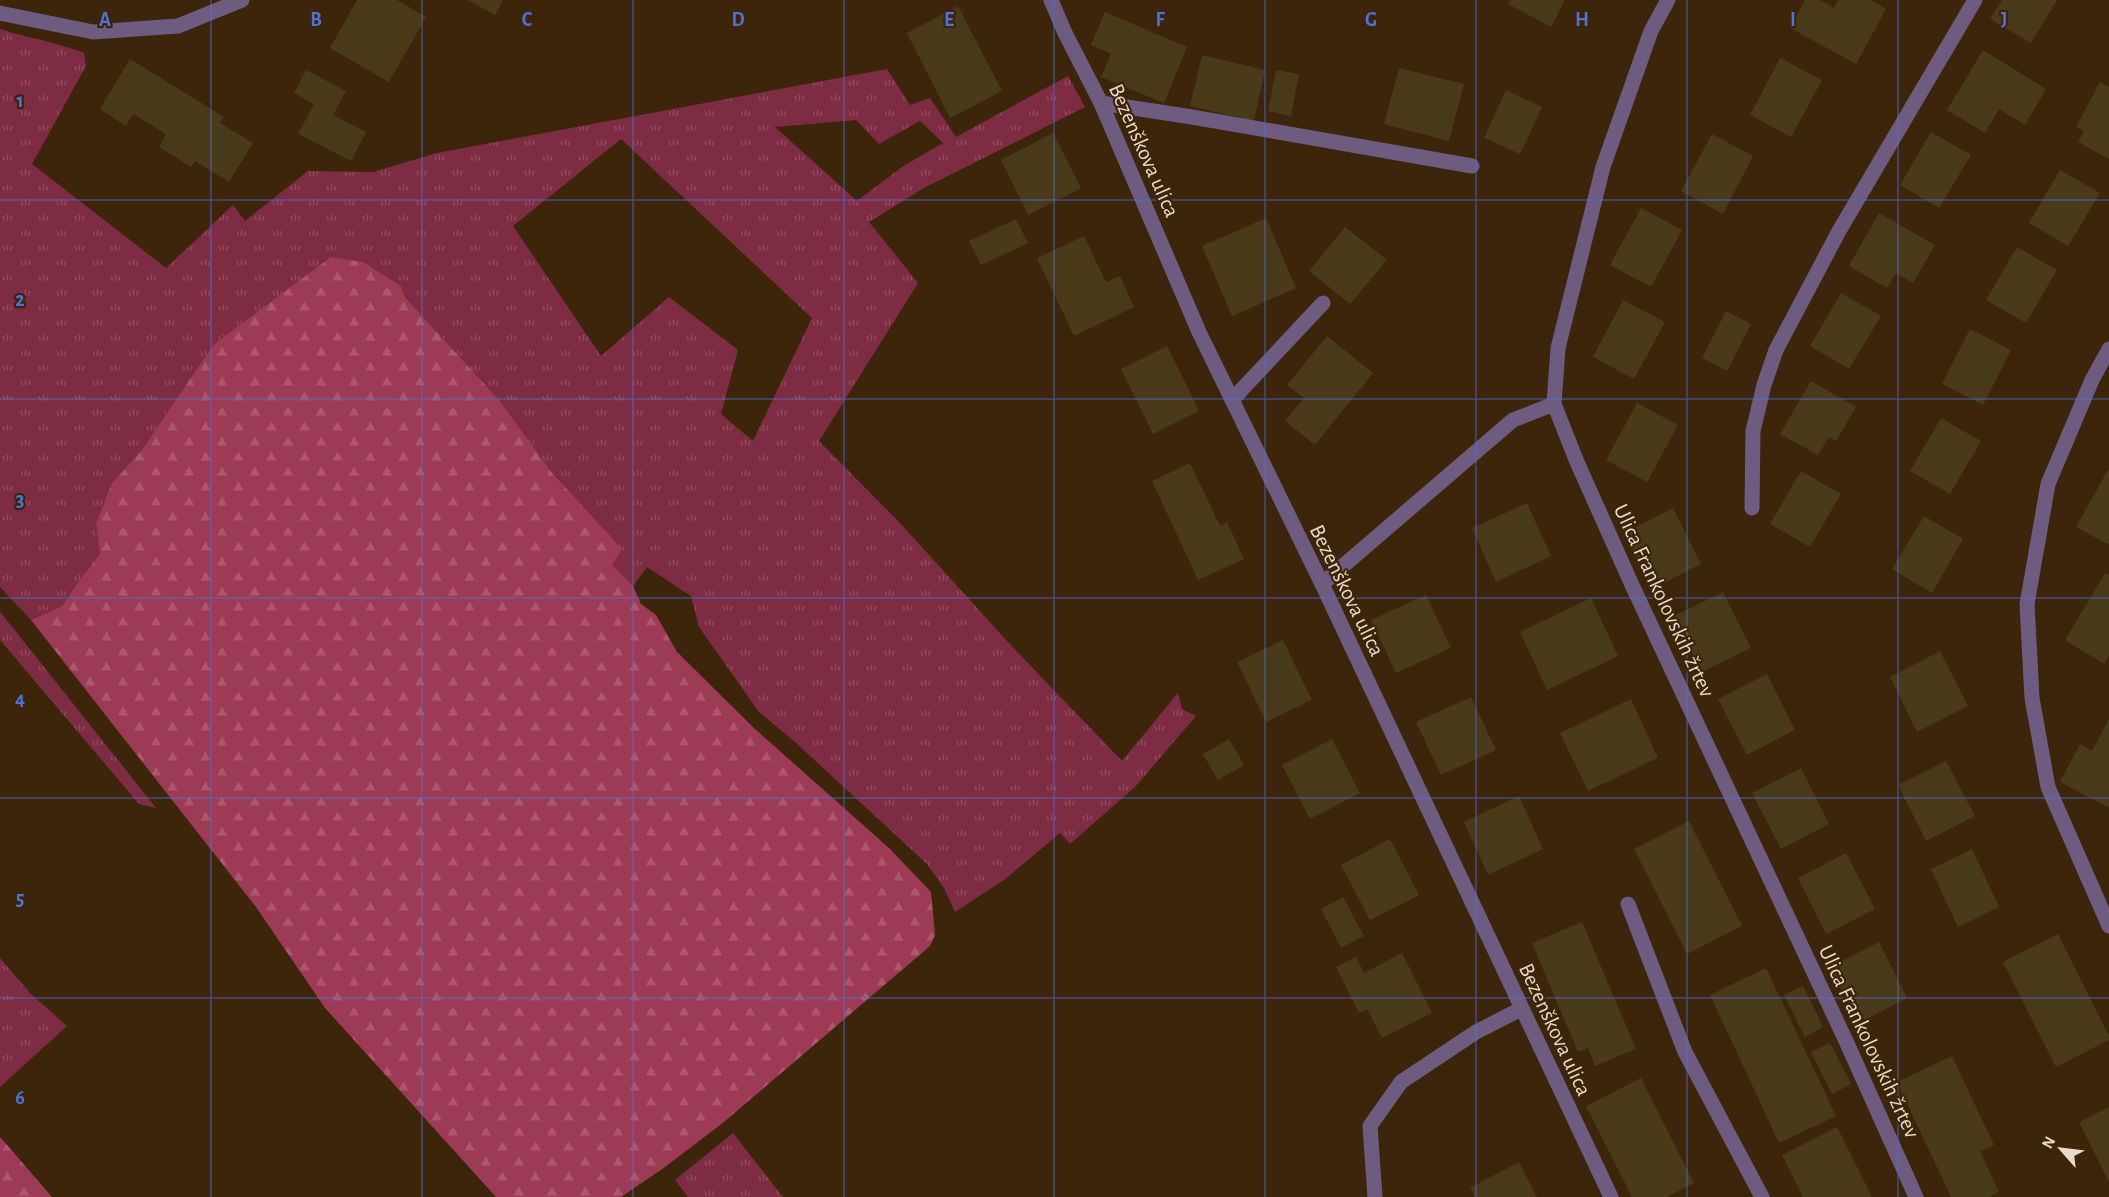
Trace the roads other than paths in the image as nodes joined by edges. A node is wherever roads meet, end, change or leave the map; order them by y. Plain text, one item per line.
1 (242, 0) edge
2 (1051, 0) edge
3 (1668, 0) edge
4 (1976, 0) edge
5 (0, 13) edge
6 (1101, 103) junction
7 (1472, 166) dead end
8 (1323, 303) dead end
9 (2109, 349) edge
10 (1232, 400) junction
11 (1554, 404) junction
12 (1752, 508) dead end
13 (1322, 584) junction
14 (1628, 904) dead end
15 (2109, 926) edge
16 (1521, 1009) junction
17 (1375, 1197) edge
18 (1611, 1197) edge
19 (1762, 1197) edge
20 (1916, 1197) edge

1 - 5 street
2 - 6 street, Bezenškova ulica
3 - 11 street, Ulica Frankolovskih žrtev
4 - 12 street
6 - 7 street
6 - 10 street, Bezenškova ulica
8 - 10 street
9 - 15 street
10 - 13 street, Bezenškova ulica
11 - 13 street
11 - 20 street, Ulica Frankolovskih žrtev
13 - 16 street, Bezenškova ulica
14 - 19 street
16 - 17 street
16 - 18 street, Bezenškova ulica

